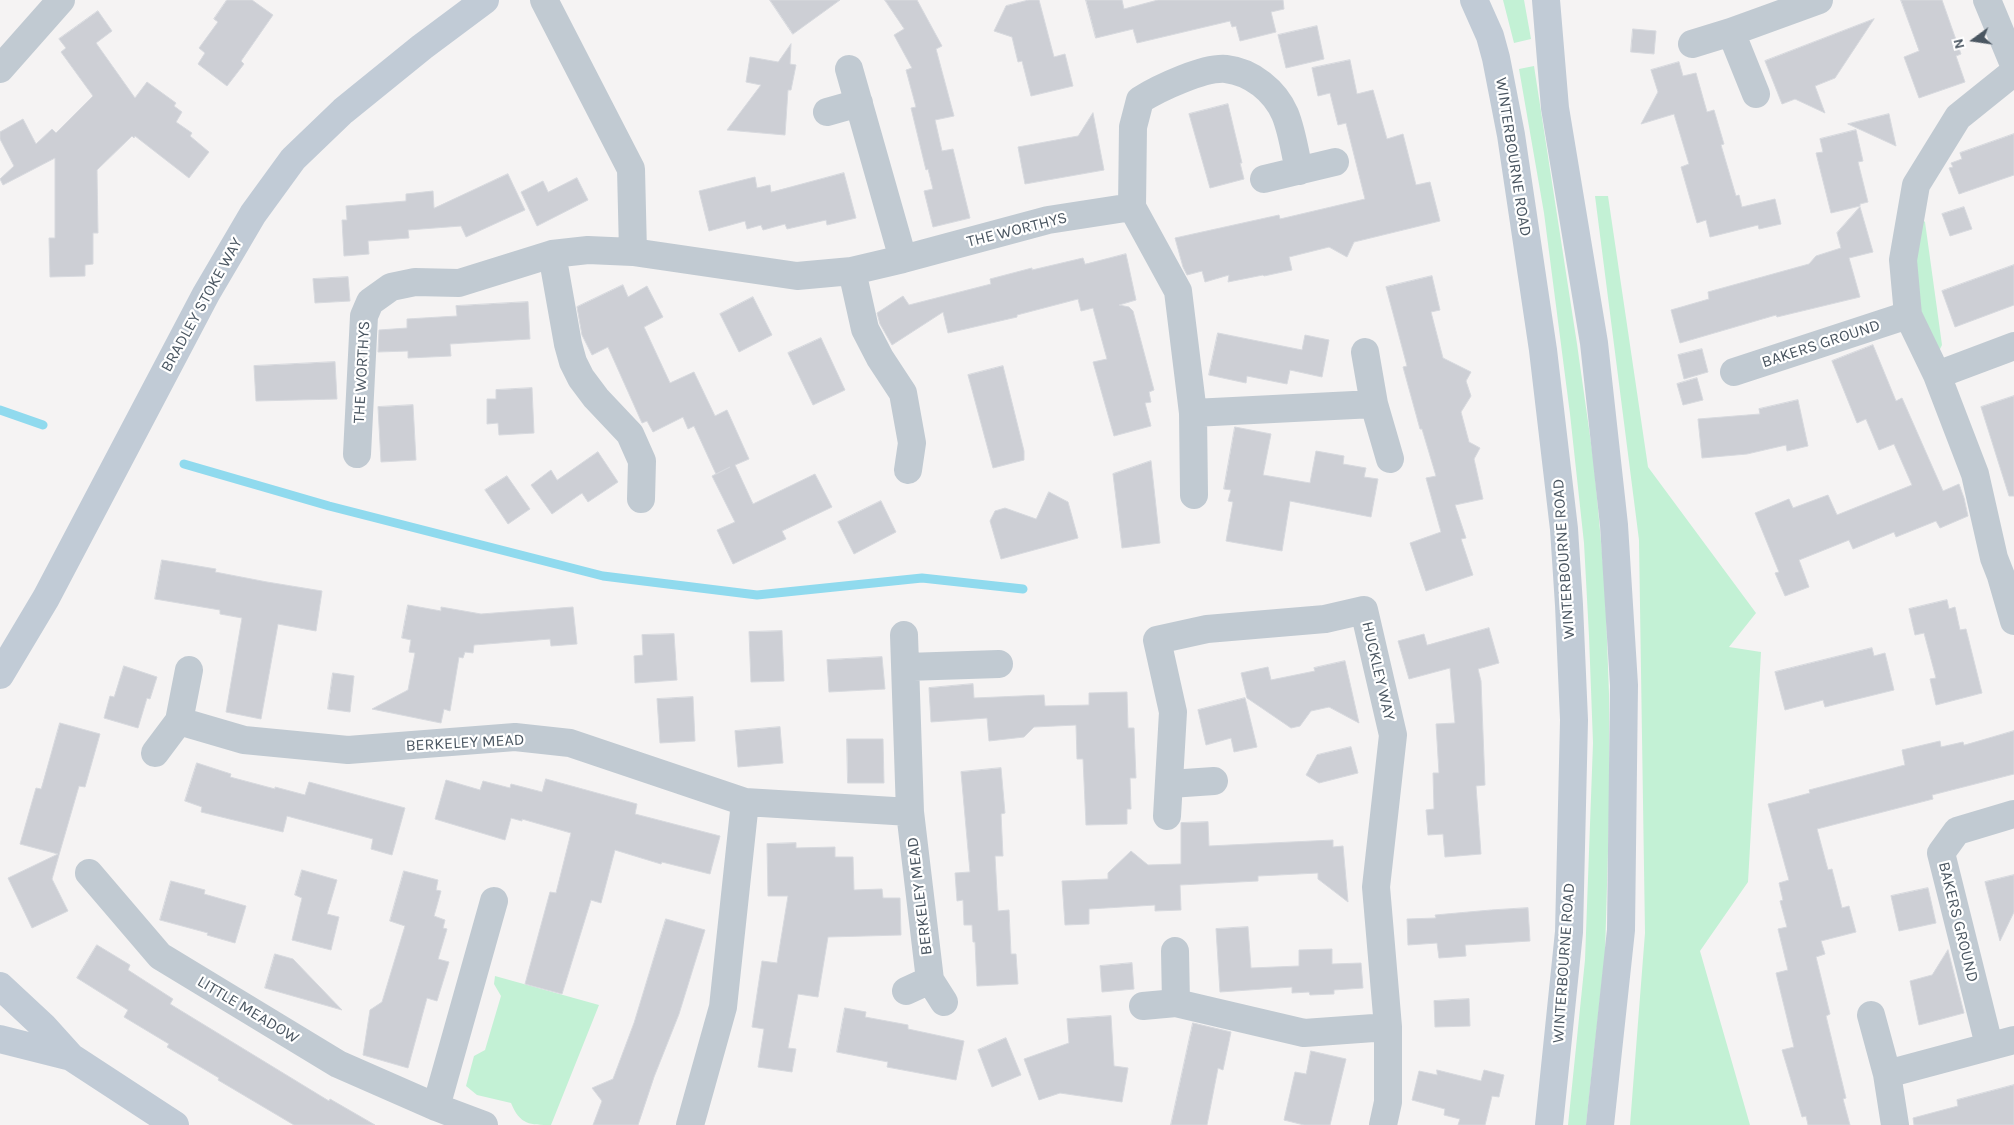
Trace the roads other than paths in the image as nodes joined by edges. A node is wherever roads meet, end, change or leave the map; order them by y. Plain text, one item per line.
1 (61, 0) edge
2 (485, 0) edge
3 (544, 0) edge
4 (1474, 0) edge
5 (1546, 0) edge
6 (1820, 0) edge
7 (1987, 0) edge
8 (1731, 32) junction
9 (1692, 44) dead end
10 (2014, 65) edge
11 (849, 68) dead end
12 (0, 69) edge
13 (2014, 72) edge
14 (1756, 94) dead end
15 (859, 104) junction
16 (827, 112) dead end
17 (1335, 162) dead end
18 (1299, 170) junction
19 (1264, 179) dead end
20 (1132, 207) junction
21 (633, 252) junction
22 (552, 254) junction
23 (903, 259) junction
24 (852, 271) junction
25 (1908, 315) junction
26 (2014, 346) edge
27 (1365, 352) dead end
28 (1734, 372) dead end
29 (1937, 375) junction
30 (1374, 404) junction
31 (1193, 413) junction
32 (358, 454) dead end
33 (1390, 459) dead end
34 (908, 470) dead end
35 (1194, 495) dead end
36 (641, 499) dead end
37 (2014, 621) edge
38 (904, 635) dead end
39 (999, 664) dead end
40 (906, 666) junction
41 (189, 670) dead end
42 (0, 675) edge
43 (179, 721) junction
44 (155, 753) dead end
45 (1214, 781) dead end
46 (1170, 784) junction
47 (745, 802) junction
48 (910, 812) junction
49 (2014, 814) edge
50 (1167, 816) dead end
51 (89, 873) dead end
52 (494, 901) dead end
53 (1175, 951) dead end
54 (0, 986) edge
55 (906, 991) dead end
56 (1176, 1003) junction
57 (1143, 1006) dead end
58 (1871, 1014) dead end
59 (1388, 1027) junction
60 (0, 1039) edge
61 (2002, 1043) edge
62 (71, 1057) junction
63 (1887, 1074) junction
64 (436, 1107) junction
65 (175, 1125) edge
66 (484, 1125) edge
67 (690, 1125) edge
68 (1383, 1125) edge
69 (1549, 1125) edge
70 (1600, 1125) edge
71 (1895, 1125) edge

1 - 12 street
2 - 42 main road, BRADLEY STOKE WAY
3 - 21 street
4 - 69 main road, WINTERBOURNE ROAD
5 - 70 main road
6 - 8 street
7 - 10 street
8 - 9 street
8 - 14 street
11 - 15 street
13 - 25 street
15 - 16 street
15 - 23 street
17 - 18 street
18 - 19 street
18 - 20 street
20 - 23 street, THE WORTHYS
20 - 31 street
21 - 22 street, THE WORTHYS
21 - 24 street, THE WORTHYS
22 - 32 street, THE WORTHYS
22 - 36 street
23 - 24 street, THE WORTHYS
24 - 34 street
25 - 28 street, BAKERS GROUND
25 - 29 street
26 - 29 street
27 - 30 street
29 - 37 street
30 - 31 street
30 - 33 street
31 - 35 street
38 - 40 street, BERKELEY MEAD
39 - 40 street
40 - 48 street, BERKELEY MEAD
41 - 43 street
43 - 44 street
43 - 47 street, BERKELEY MEAD
45 - 46 street
46 - 50 street, HUCKLEY WAY
46 - 59 street, HUCKLEY WAY
47 - 48 street, BERKELEY MEAD
47 - 67 street
48 - 55 street, BERKELEY MEAD
49 - 61 street, BAKERS GROUND
51 - 64 street, LITTLE MEADOW
52 - 64 street
53 - 56 street
54 - 62 main road
56 - 57 street
56 - 59 street
58 - 63 street
59 - 68 street, HUCKLEY WAY
60 - 62 main road
61 - 63 street, BAKERS GROUND
62 - 65 main road
63 - 71 street
64 - 66 street, LITTLE MEADOW

